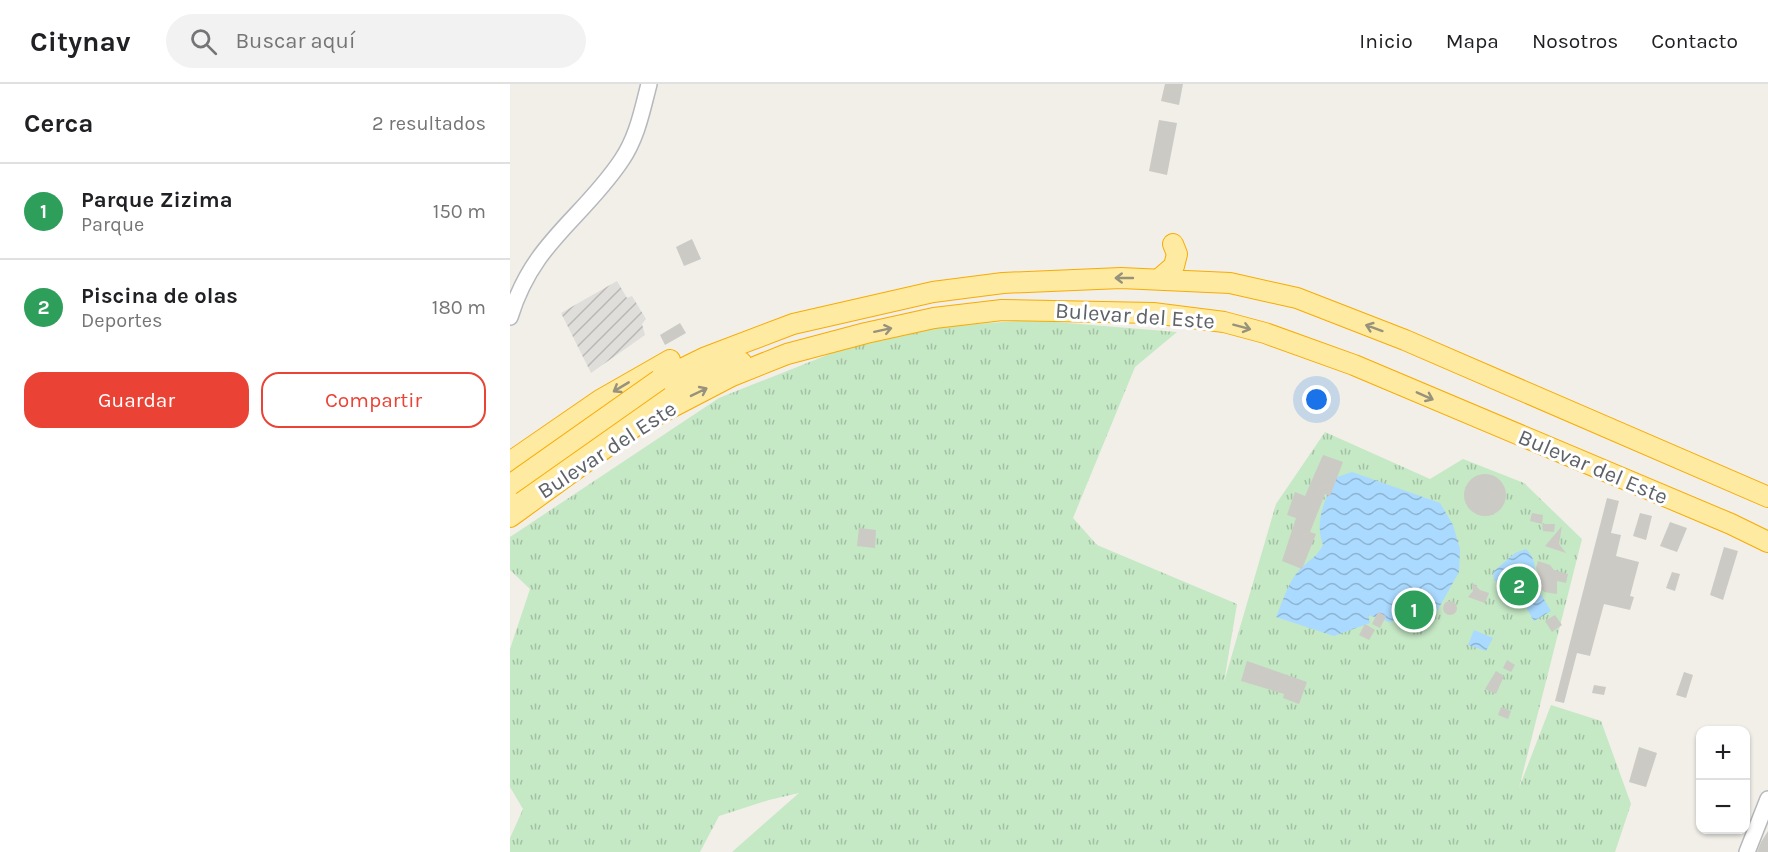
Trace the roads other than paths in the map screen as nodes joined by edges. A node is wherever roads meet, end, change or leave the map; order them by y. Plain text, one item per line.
1 (649, 84) edge
2 (1173, 244) dead end
3 (1159, 279) junction
4 (510, 317) edge
5 (793, 324) junction
6 (787, 354) junction
7 (530, 449) junction
8 (510, 462) edge
9 (510, 474) edge
10 (539, 478) junction
11 (510, 484) edge
12 (1764, 491) edge
13 (510, 499) edge
14 (510, 517) edge
15 (1768, 540) edge
16 (1768, 799) edge
17 (1747, 852) edge

1 - 4 street
2 - 3 highway
3 -> 5 highway, Bulevar del Este
12 -> 3 highway, Bulevar del Este
5 -> 7 highway
5 - 11 highway, Bulevar del Este, bridge
6 - 10 highway
14 -> 6 highway, Bulevar del Este
6 -> 15 highway, Bulevar del Este
7 - 8 highway
7 - 9 highway
9 - 10 highway
10 - 13 highway
16 - 17 street

